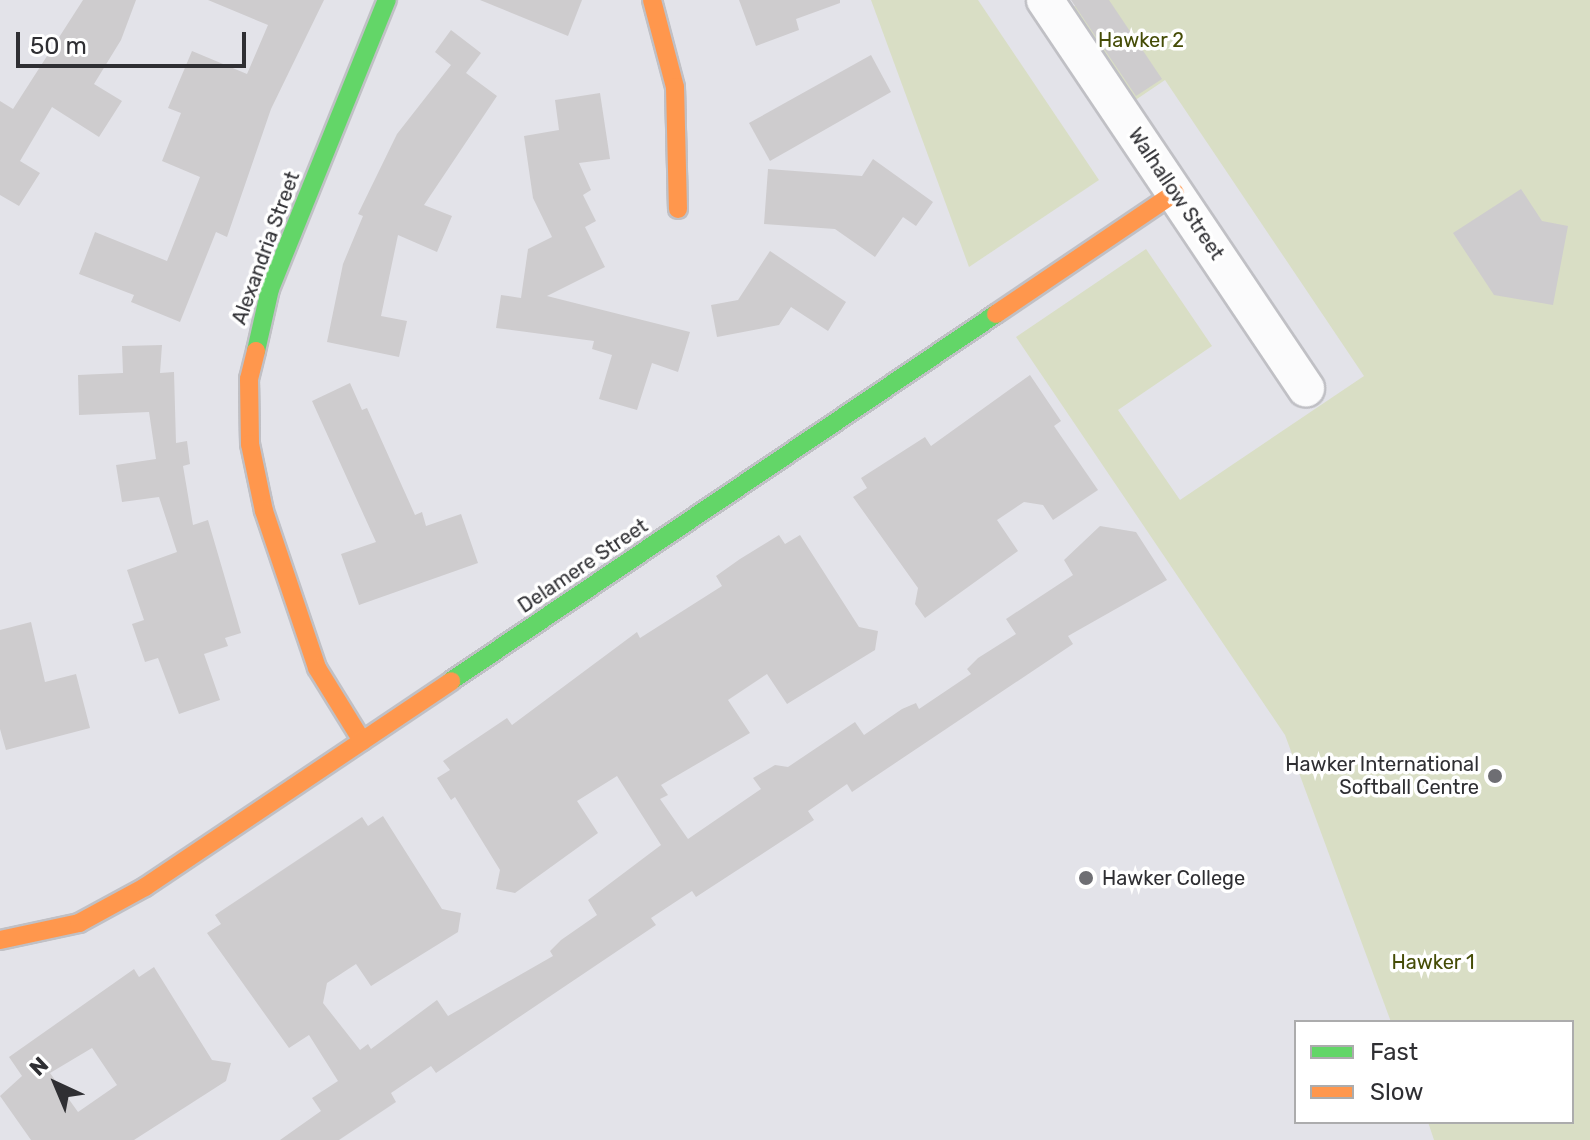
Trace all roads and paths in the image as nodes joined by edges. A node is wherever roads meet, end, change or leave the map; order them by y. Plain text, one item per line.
1 (387, 0) edge
2 (652, 0) edge
3 (1045, 0) edge
4 (1175, 193) junction
5 (678, 209) dead end
6 (1306, 388) dead end
7 (362, 741) junction
8 (0, 940) edge

1 - 7 street, Alexandria Street
2 - 5 street
3 - 4 street, Walhallow Street
4 - 6 street, Walhallow Street
4 - 7 street, Delamere Street
7 - 8 street, Delamere Street

